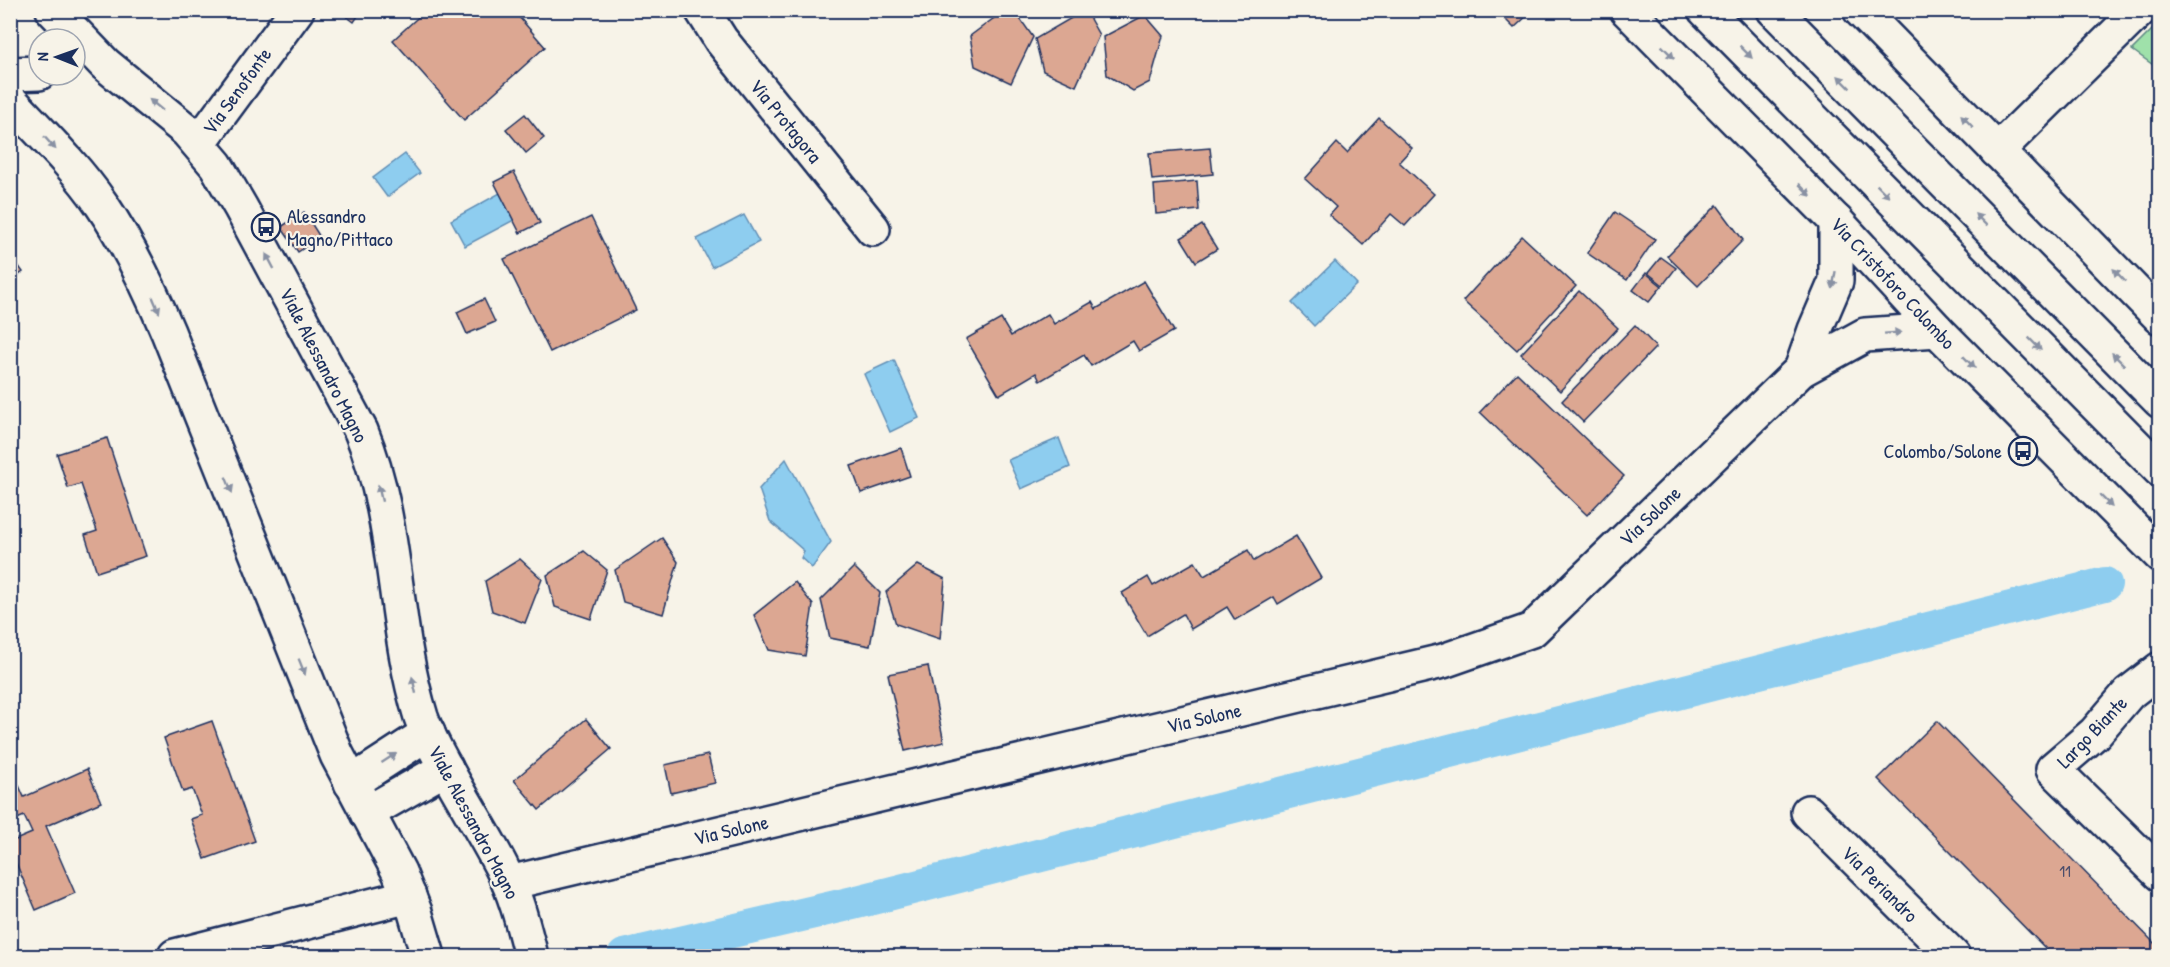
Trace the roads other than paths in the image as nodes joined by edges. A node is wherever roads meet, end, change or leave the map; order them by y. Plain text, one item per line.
1 (53, 10) edge
2 (297, 10) edge
3 (702, 10) edge
4 (1626, 10) edge
5 (1705, 10) edge
6 (1774, 10) edge
7 (1860, 10) edge
8 (2140, 10) edge
9 (90, 67) edge
10 (27, 73) edge
11 (10, 74) edge
12 (10, 100) edge
13 (199, 143) junction
14 (1997, 151) junction
15 (1836, 222) junction
16 (873, 229) dead end
17 (2160, 317) edge
18 (1937, 330) junction
19 (1801, 370) junction
20 (2160, 400) edge
21 (2160, 470) edge
22 (2160, 555) edge
23 (2160, 669) edge
24 (428, 733) junction
25 (446, 768) junction
26 (351, 783) junction
27 (1808, 812) dead end
28 (367, 813) junction
29 (2160, 874) edge
30 (514, 896) junction
31 (414, 909) junction
32 (176, 957) edge
33 (428, 957) edge
34 (531, 957) edge
35 (1953, 957) edge

1 - 9 street, Viale Alessandro Magno
2 - 13 street, Via Senofonte
3 - 16 street, Via Protagora
4 -> 15 street, Via Cristoforo Colombo
5 -> 21 street
20 -> 6 street
14 -> 7 street
8 - 14 street
13 -> 9 street, Viale Alessandro Magno
10 - 11 street
12 -> 26 street
24 -> 13 street, Viale Alessandro Magno
17 -> 14 street
15 - 18 street, Via Cristoforo Colombo
15 -> 19 street
19 -> 18 street
18 -> 22 street, Via Cristoforo Colombo
19 - 30 street, Via Solone
23 - 29 street, Largo Biante
24 - 25 street, Viale Alessandro Magno
26 -> 24 street
25 - 28 street
25 - 30 street, Viale Alessandro Magno
26 - 28 street
27 - 35 street, Via Periandro
28 - 31 street
30 - 34 street, Viale Alessandro Magno
31 - 32 street
31 - 33 street

